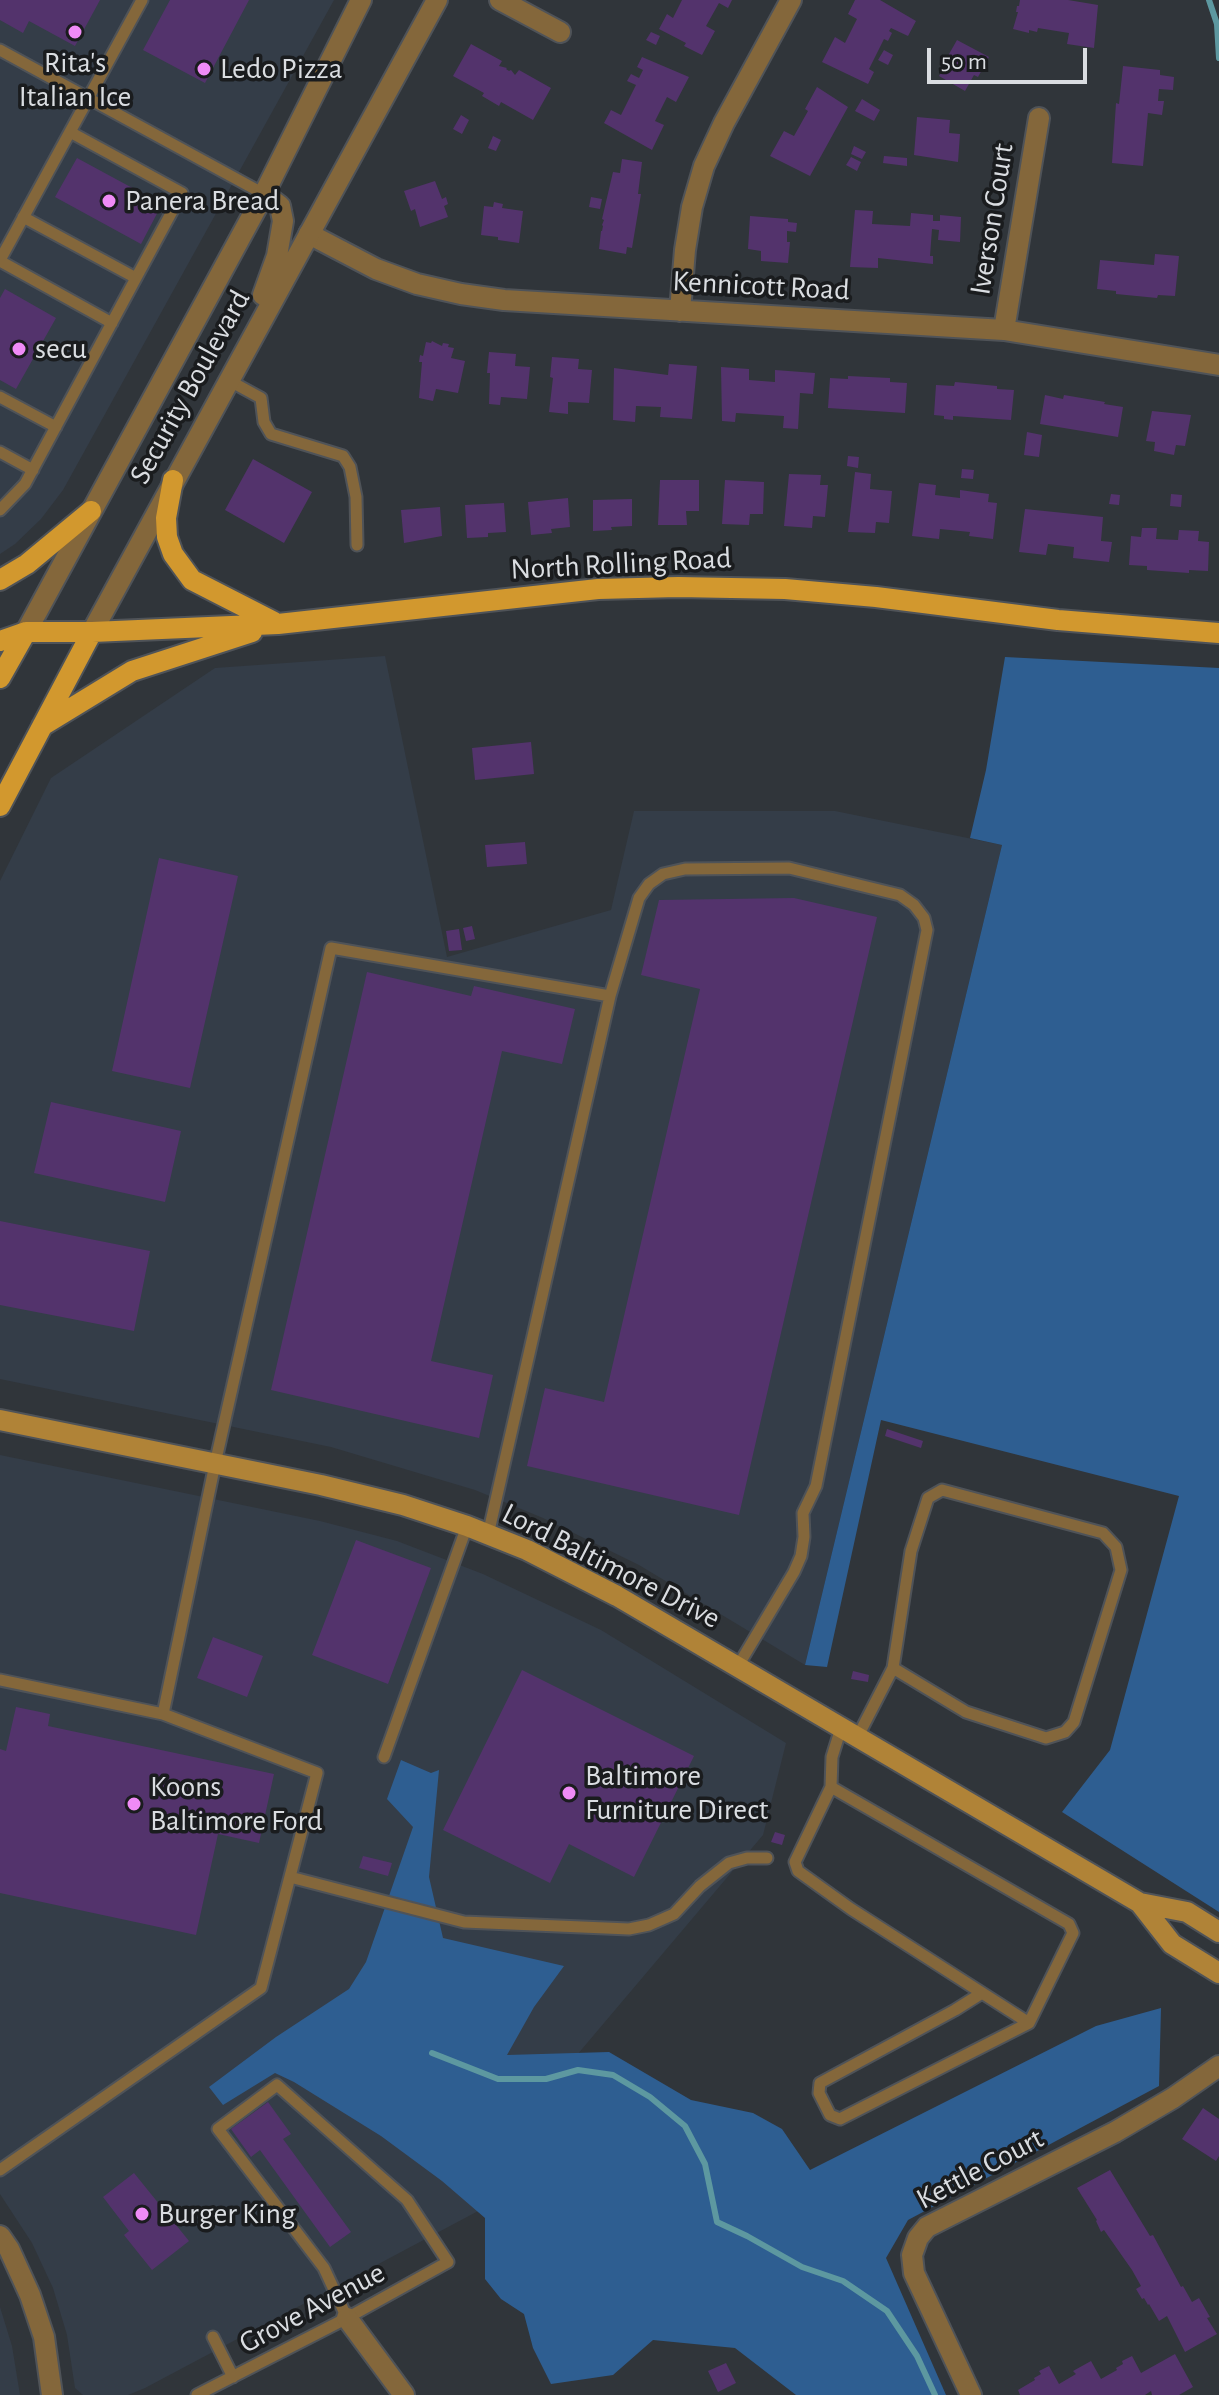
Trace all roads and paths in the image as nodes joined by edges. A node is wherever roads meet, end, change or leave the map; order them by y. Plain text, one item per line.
1 (142, 0) edge
2 (361, 0) edge
3 (437, 0) edge
4 (500, 0) edge
5 (791, 0) edge
6 (560, 32) dead end
7 (0, 50) edge
8 (89, 98) junction
9 (1039, 118) dead end
10 (70, 132) junction
11 (264, 194) junction
12 (23, 217) junction
13 (309, 234) junction
14 (0, 260) edge
15 (136, 278) junction
16 (680, 311) junction
17 (112, 323) junction
18 (1004, 330) junction
19 (242, 355) junction
20 (1219, 365) edge
21 (228, 380) junction
22 (0, 397) edge
23 (56, 427) junction
24 (0, 452) edge
25 (33, 470) junction
26 (173, 480) junction
27 (0, 510) edge
28 (91, 511) junction
29 (357, 545) dead end
30 (0, 580) edge
31 (0, 621) edge
32 (278, 624) junction
33 (26, 632) junction
34 (92, 632) junction
35 (1219, 633) edge
36 (0, 641) edge
37 (0, 678) edge
38 (42, 726) junction
39 (0, 806) edge
40 (610, 996) junction
41 (0, 1420) edge
42 (215, 1464) junction
43 (467, 1526) junction
44 (488, 1535) junction
45 (738, 1666) junction
46 (893, 1668) junction
47 (0, 1680) edge
48 (163, 1714) junction
49 (849, 1733) junction
50 (384, 1757) dead end
51 (831, 1787) junction
52 (767, 1858) dead end
53 (290, 1877) junction
54 (1140, 1903) junction
55 (1219, 1932) edge
56 (1219, 1973) edge
57 (982, 1993) junction
58 (1029, 2023) junction
59 (1219, 2066) edge
60 (0, 2170) edge
61 (0, 2236) edge
62 (347, 2318) junction
63 (213, 2337) dead end
64 (233, 2377) junction
65 (52, 2395) edge
66 (197, 2395) edge
67 (404, 2395) edge
68 (971, 2395) edge

1 - 8 lane
2 - 11 street, Security Boulevard
3 - 13 street, Security Boulevard
4 - 6 street
5 - 16 street
7 - 8 lane
8 - 10 lane
8 - 11 lane
9 - 18 street, Iverson Court
10 - 12 lane
10 - 15 lane
11 - 19 street
11 - 28 street, Security Boulevard
12 - 14 lane
12 - 15 lane
13 - 16 street, Kennicott Road
13 - 19 street, Security Boulevard
14 - 17 lane
15 - 17 lane
16 - 18 street, Kennicott Road
17 - 23 lane
18 - 20 street, Kennicott Road
19 - 21 street, Security Boulevard
21 - 26 street, Security Boulevard
21 - 29 lane
22 - 23 lane
23 - 25 lane
24 - 25 lane
25 - 27 lane
26 - 32 main road
26 - 34 street, Security Boulevard
28 - 30 main road
28 - 33 street, Security Boulevard
31 - 33 main road, North Rolling Road
32 - 34 main road, North Rolling Road
32 - 35 main road, North Rolling Road
32 - 38 main road
33 - 34 main road, North Rolling Road
33 - 36 main road, North Rolling Road
33 - 37 main road, Security Boulevard
34 - 38 main road, Security Boulevard
38 - 39 main road, Security Boulevard
40 - 42 lane
40 - 44 lane
40 - 45 lane
41 - 42 main road, Lord Baltimore Drive
42 - 43 main road, Lord Baltimore Drive
42 - 48 lane
43 - 44 main road, Lord Baltimore Drive
43 - 50 lane
44 - 45 main road, Lord Baltimore Drive
45 - 49 main road, Lord Baltimore Drive
46 - 46 lane
46 - 49 lane
47 - 48 lane
48 - 53 lane
49 - 51 lane
49 - 54 main road, Lord Baltimore Drive
51 - 57 lane
51 - 58 lane
52 - 53 lane
53 - 60 lane
54 - 55 main road, Lord Baltimore Drive
54 - 56 main road, Lord Baltimore Drive
57 - 58 lane
57 - 58 lane
59 - 68 street, Kettle Court
61 - 65 street
62 - 62 lane, Grove Avenue
62 - 64 lane, Grove Avenue
62 - 67 street
63 - 64 lane
64 - 66 lane, Grove Avenue

